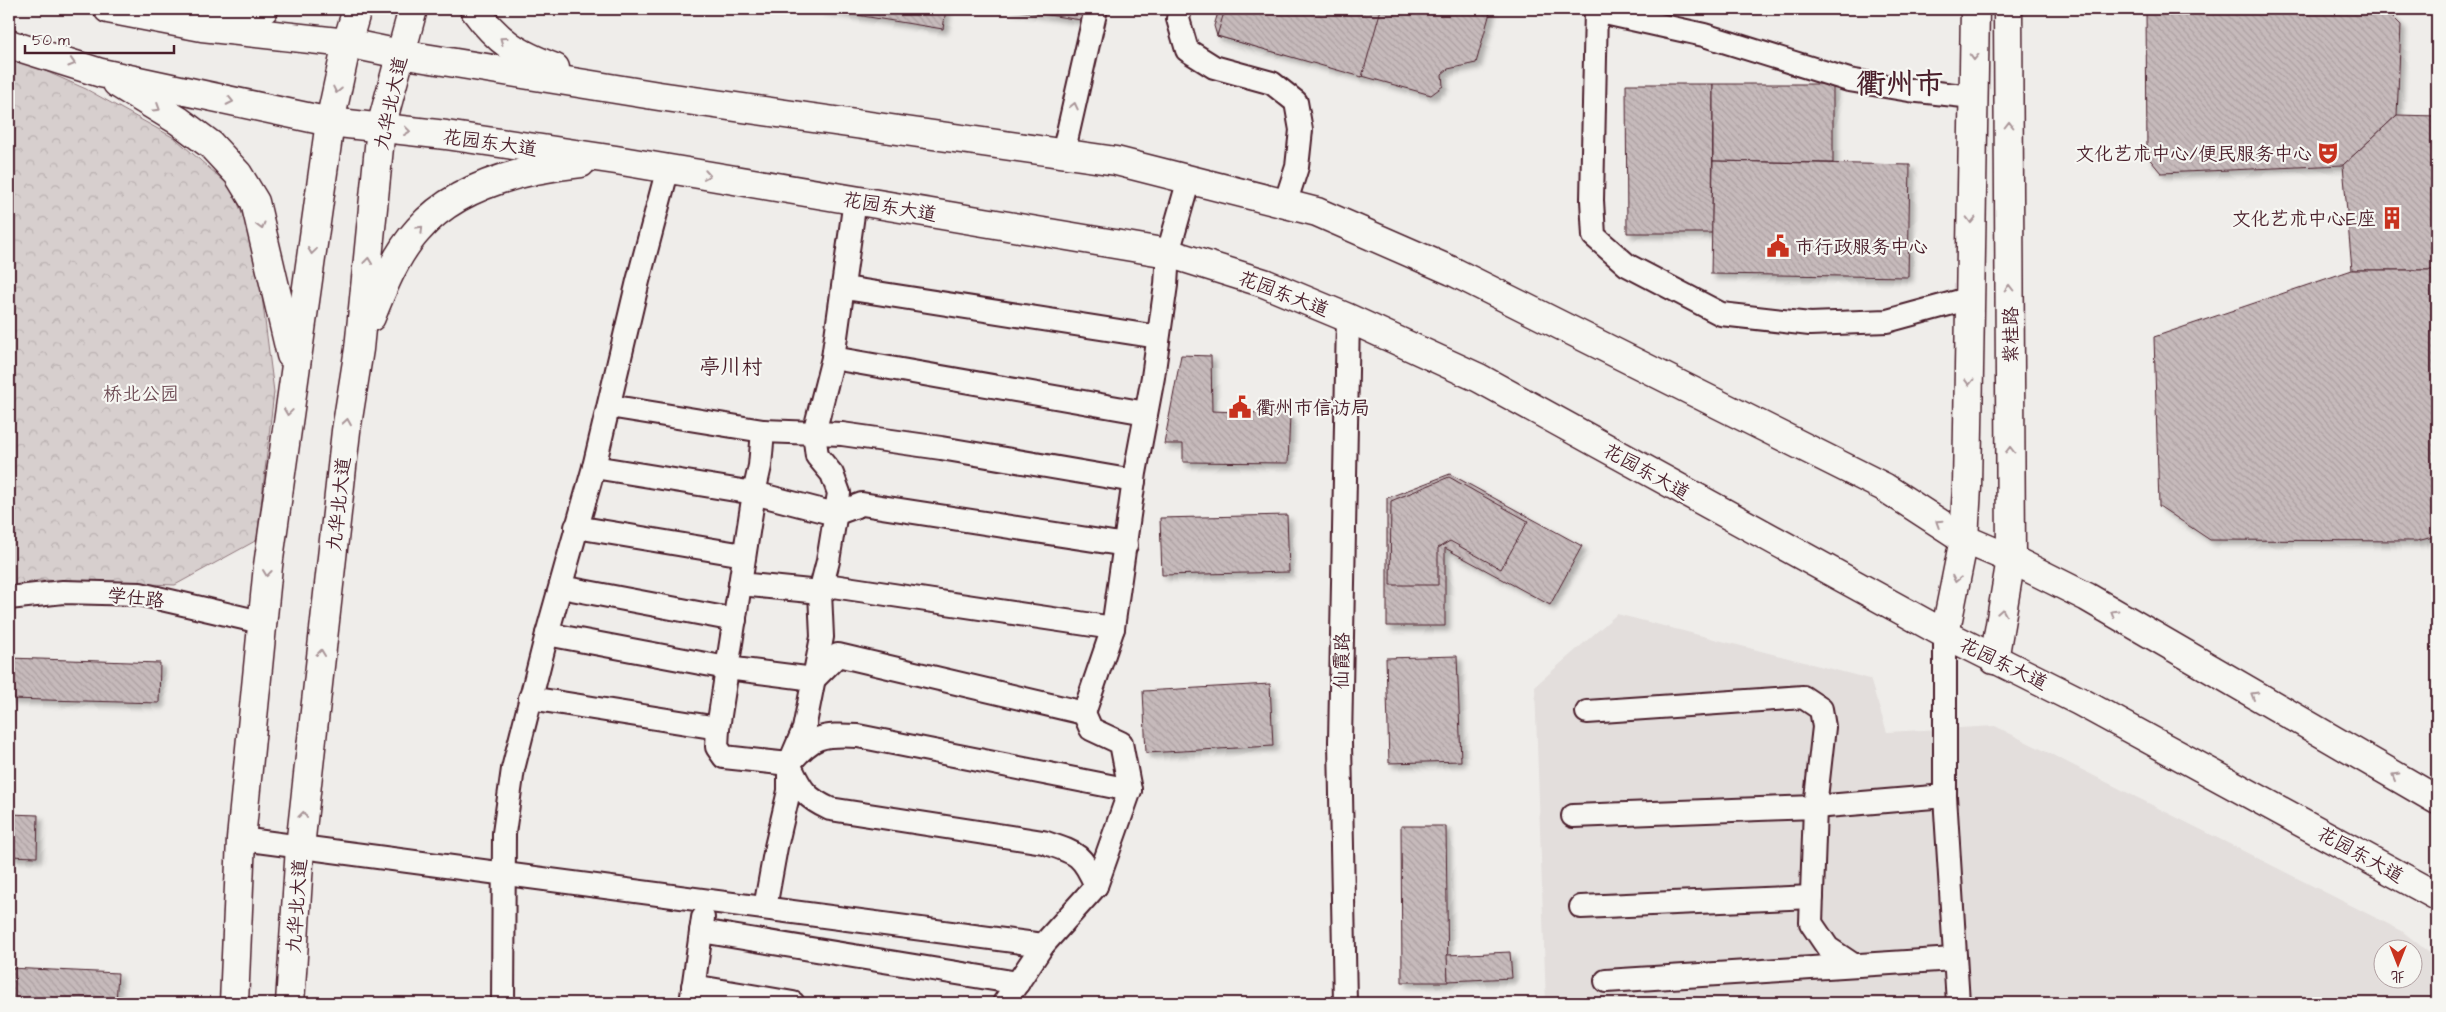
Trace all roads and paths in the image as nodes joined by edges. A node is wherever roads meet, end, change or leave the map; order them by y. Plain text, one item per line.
1 (108, 9) edge
2 (264, 9) edge
3 (357, 9) edge
4 (413, 9) edge
5 (474, 9) edge
6 (1096, 9) edge
7 (1180, 9) edge
8 (1974, 9) edge
9 (2008, 9) edge
10 (1596, 10) edge
11 (202, 27) junction
12 (347, 43) junction
13 (9, 44) edge
14 (400, 54) junction
15 (101, 73) junction
16 (593, 84) junction
17 (1973, 97) junction
18 (330, 122) junction
19 (381, 127) junction
20 (1063, 154) junction
21 (616, 160) junction
22 (668, 168) junction
23 (1189, 179) junction
24 (855, 200) junction
25 (1285, 204) junction
26 (1168, 254) junction
27 (845, 288) junction
28 (1971, 298) junction
29 (1348, 318) junction
30 (1158, 337) junction
31 (359, 349) junction
32 (833, 358) junction
33 (294, 370) junction
34 (609, 406) junction
35 (1146, 412) junction
36 (762, 431) junction
37 (814, 433) junction
38 (594, 467) junction
39 (1134, 481) junction
40 (754, 493) junction
41 (835, 514) junction
42 (576, 527) junction
43 (1964, 539) junction
44 (1126, 545) junction
45 (744, 556) junction
46 (2011, 559) junction
47 (740, 584) junction
48 (561, 588) junction
49 (820, 592) junction
50 (9, 598) edge
51 (735, 620) junction
52 (261, 622) junction
53 (1113, 628) junction
54 (547, 634) junction
55 (1946, 634) junction
56 (1994, 660) junction
57 (727, 668) junction
58 (814, 679) junction
59 (530, 698) junction
60 (1587, 712) dead end
61 (1084, 713) junction
62 (718, 728) junction
63 (789, 764) junction
64 (1130, 790) junction
65 (1945, 796) junction
66 (2437, 800) edge
67 (1815, 807) junction
68 (1573, 816) dead end
69 (241, 839) junction
70 (300, 847) junction
71 (504, 874) junction
72 (1096, 886) junction
73 (2437, 896) edge
74 (1812, 897) junction
75 (706, 900) junction
76 (1581, 907) dead end
77 (765, 908) junction
78 (701, 931) junction
79 (1043, 945) junction
80 (1954, 959) junction
81 (1852, 964) junction
82 (1606, 980) dead end
83 (1018, 983) junction
84 (692, 995) edge
85 (234, 1003) edge
86 (290, 1003) edge
87 (503, 1003) edge
88 (793, 1003) edge
89 (1004, 1003) edge
90 (1345, 1003) edge
91 (1958, 1003) edge

1 - 11 main road
2 - 11 main road
3 - 12 main road
4 - 14 main road, 九华北大道
16 -> 5 main road
20 -> 6 street
7 - 25 street
8 -> 17 main road, 紫桂路
46 -> 9 main road, 紫桂路
10 - 17 street
10 - 28 street
11 - 12 main road
12 - 14 main road
12 -> 18 main road
13 -> 15 main road, 花园东大道
14 - 16 main road
14 - 19 main road, 九华北大道
15 -> 18 main road, 花园东大道
15 -> 33 main road
16 - 20 main road
17 -> 28 main road, 紫桂路
18 - 19 main road, 花园东大道
18 -> 33 main road
19 -> 21 main road, 花园东大道
31 -> 19 main road, 九华北大道
20 - 23 main road
21 - 22 main road, 花园东大道
31 -> 21 main road
22 -> 24 main road, 花园东大道
22 - 34 street
23 - 25 main road
23 - 26 street
24 - 26 main road, 花园东大道
24 - 27 street
43 -> 25 main road
26 - 29 main road, 花园东大道
26 - 30 street
27 - 30 street
27 - 32 street
28 -> 43 main road, 紫桂路
29 - 55 main road, 花园东大道
29 - 90 street, 仙霞路
30 - 35 street
70 -> 31 main road, 九华北大道
32 - 35 street
32 - 37 street
33 -> 52 main road
34 - 36 street
34 - 38 street
35 - 39 street
36 - 37 street
36 - 40 street
37 - 39 street
37 - 41 street
38 - 40 street
38 - 42 street
39 - 44 street
40 - 41 street
40 - 45 street
41 - 44 street
41 - 49 street
42 - 45 street
42 - 48 street
43 - 46 main road
43 -> 55 main road, 紫桂路
44 - 53 street
45 - 47 street
56 -> 46 main road, 紫桂路
66 -> 46 main road
47 - 49 street
47 - 51 street
48 - 51 street
48 - 54 street
49 - 53 street
49 - 58 street
50 - 52 street, 学仕路
51 - 57 street
52 - 69 main road
53 - 61 street
54 - 57 street
54 - 59 street
55 - 56 main road, 花园东大道
55 - 65 street
56 - 73 main road, 花园东大道
57 - 58 street
57 - 62 street
58 - 61 street
58 - 63 street
59 - 62 street
59 - 71 street
60 - 67 street
61 - 64 street
62 - 63 street
63 - 64 street
63 - 72 street
63 - 77 street
64 - 72 street
65 - 67 street
65 - 80 street
67 - 68 street
67 - 74 street
69 - 70 street
69 - 85 main road
70 - 71 street
70 - 86 main road, 九华北大道
71 - 75 street
71 - 87 street
72 - 79 street
74 - 76 street
74 - 81 street
75 - 77 street
75 - 78 street
77 - 79 street
78 - 83 street
78 - 84 street
79 - 83 street
80 - 81 street
80 - 91 street
81 - 82 street
83 - 89 street
84 - 88 street

